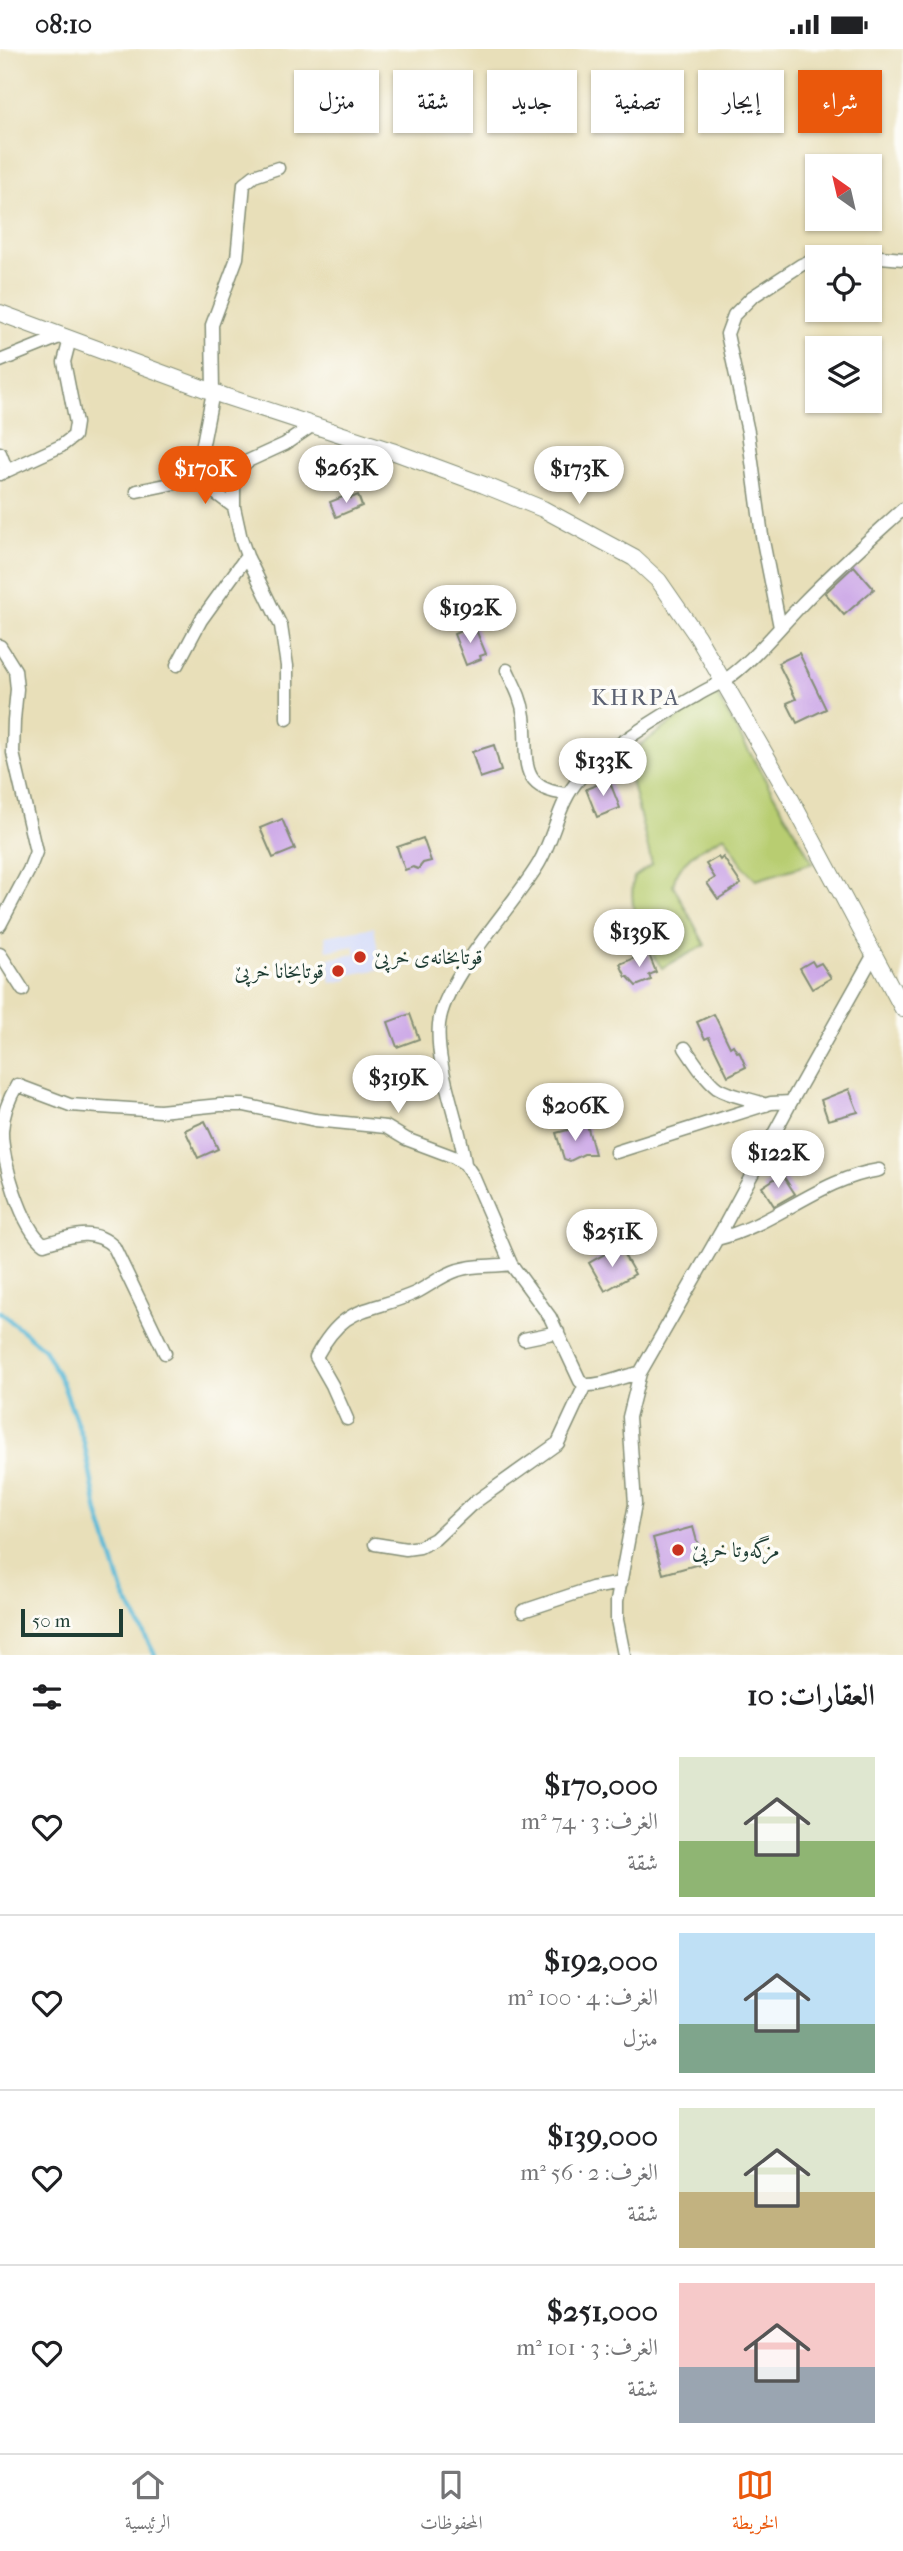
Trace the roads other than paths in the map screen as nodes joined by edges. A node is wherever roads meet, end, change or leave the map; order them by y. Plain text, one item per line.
1 (278, 168) dead end
2 (882, 257) edge
3 (903, 259) edge
4 (805, 265) edge
5 (0, 313) edge
6 (66, 337) junction
7 (0, 361) edge
8 (213, 392) junction
9 (313, 425) junction
10 (0, 453) edge
11 (238, 470) junction
12 (4, 473) edge
13 (205, 478) junction
14 (137, 491) dead end
15 (234, 507) junction
16 (902, 509) edge
17 (247, 556) junction
18 (780, 627) junction
19 (0, 646) edge
20 (177, 666) dead end
21 (507, 670) dead end
22 (724, 680) junction
23 (287, 719) dead end
24 (568, 794) junction
25 (0, 925) edge
26 (0, 954) edge
27 (873, 957) junction
28 (23, 990) dead end
29 (903, 1009) edge
30 (685, 1048) dead end
31 (791, 1102) junction
32 (766, 1105) junction
33 (616, 1152) dead end
34 (465, 1164) junction
35 (879, 1170) dead end
36 (717, 1240) junction
37 (511, 1264) junction
38 (558, 1332) junction
39 (524, 1339) dead end
40 (165, 1353) dead end
41 (640, 1373) junction
42 (585, 1385) junction
43 (347, 1419) dead end
44 (375, 1544) dead end
45 (621, 1583) junction
46 (523, 1611) dead end
47 (624, 1655) edge

1 - 8 street
2 - 3 street
4 - 18 street
5 - 6 street
6 - 7 street
6 - 8 street
6 - 12 street
8 - 9 street
8 - 13 street
9 - 11 street
9 - 22 street
10 - 12 street
11 - 13 street
11 - 15 street
13 - 14 street
13 - 15 street
15 - 17 street
16 - 18 street
17 - 20 street
17 - 23 street
18 - 22 street
19 - 25 street
21 - 24 street
22 - 24 street
22 - 27 street
24 - 34 street
26 - 28 street
27 - 29 street
27 - 31 street
30 - 32 street
31 - 32 street
31 - 36 street
32 - 33 street
34 - 37 street
34 - 40 street
35 - 36 street
36 - 41 street
37 - 38 street
37 - 43 street
38 - 39 street
38 - 42 street
41 - 42 street
41 - 45 street
42 - 44 street
45 - 46 street
45 - 47 street

